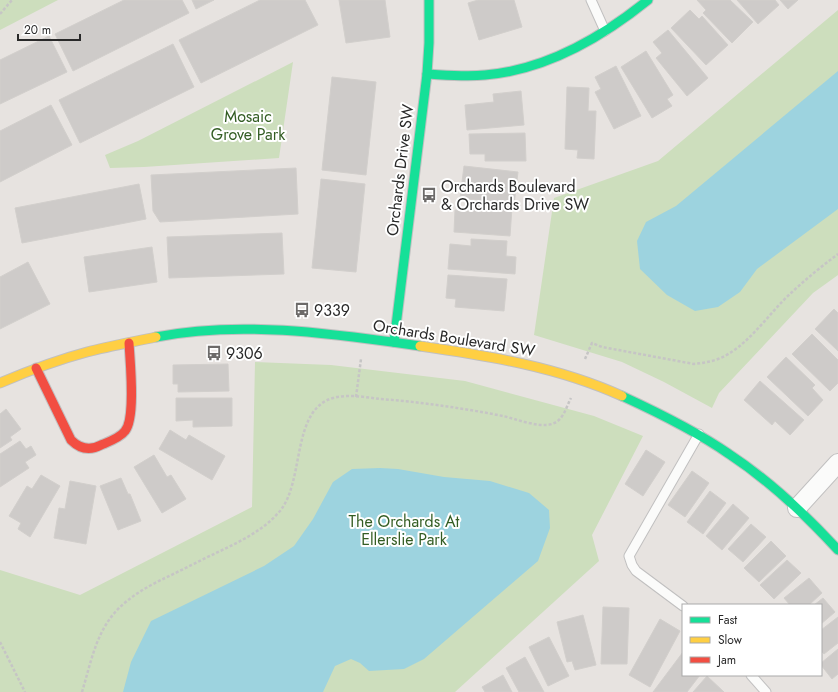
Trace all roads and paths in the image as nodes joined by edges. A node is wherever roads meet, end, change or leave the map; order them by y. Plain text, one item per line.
1 (12, 0) edge
2 (429, 0) edge
3 (591, 0) edge
4 (648, 0) edge
5 (0, 14) edge
6 (605, 32) junction
7 (427, 74) junction
8 (838, 254) edge
9 (394, 342) junction
10 (129, 343) junction
11 (361, 357) dead end
12 (583, 362) dead end
13 (36, 368) junction
14 (0, 382) edge
15 (356, 397) junction
16 (572, 397) dead end
17 (699, 434) junction
18 (838, 463) edge
19 (797, 508) junction
20 (838, 550) edge
21 (682, 605) edge
22 (0, 642) edge
23 (752, 676) edge
24 (25, 692) edge
25 (82, 692) edge
26 (766, 692) edge

1 - 5 path
2 - 7 street, Orchards Drive SW
3 - 6 lane
4 - 6 street
6 - 7 street
7 - 9 street, Orchards Drive SW
8 - 12 path
9 - 10 street, Orchards Boulevard SW
9 - 17 street, Orchards Boulevard SW
10 - 13 street, Orchards Boulevard SW
10 - 13 street
11 - 15 path
13 - 14 street, Orchards Boulevard SW
15 - 16 path
15 - 25 path
17 - 19 street, Orchards Boulevard SW
17 - 21 lane
18 - 19 street
19 - 20 street, Orchards Boulevard SW
22 - 24 path
23 - 26 lane

